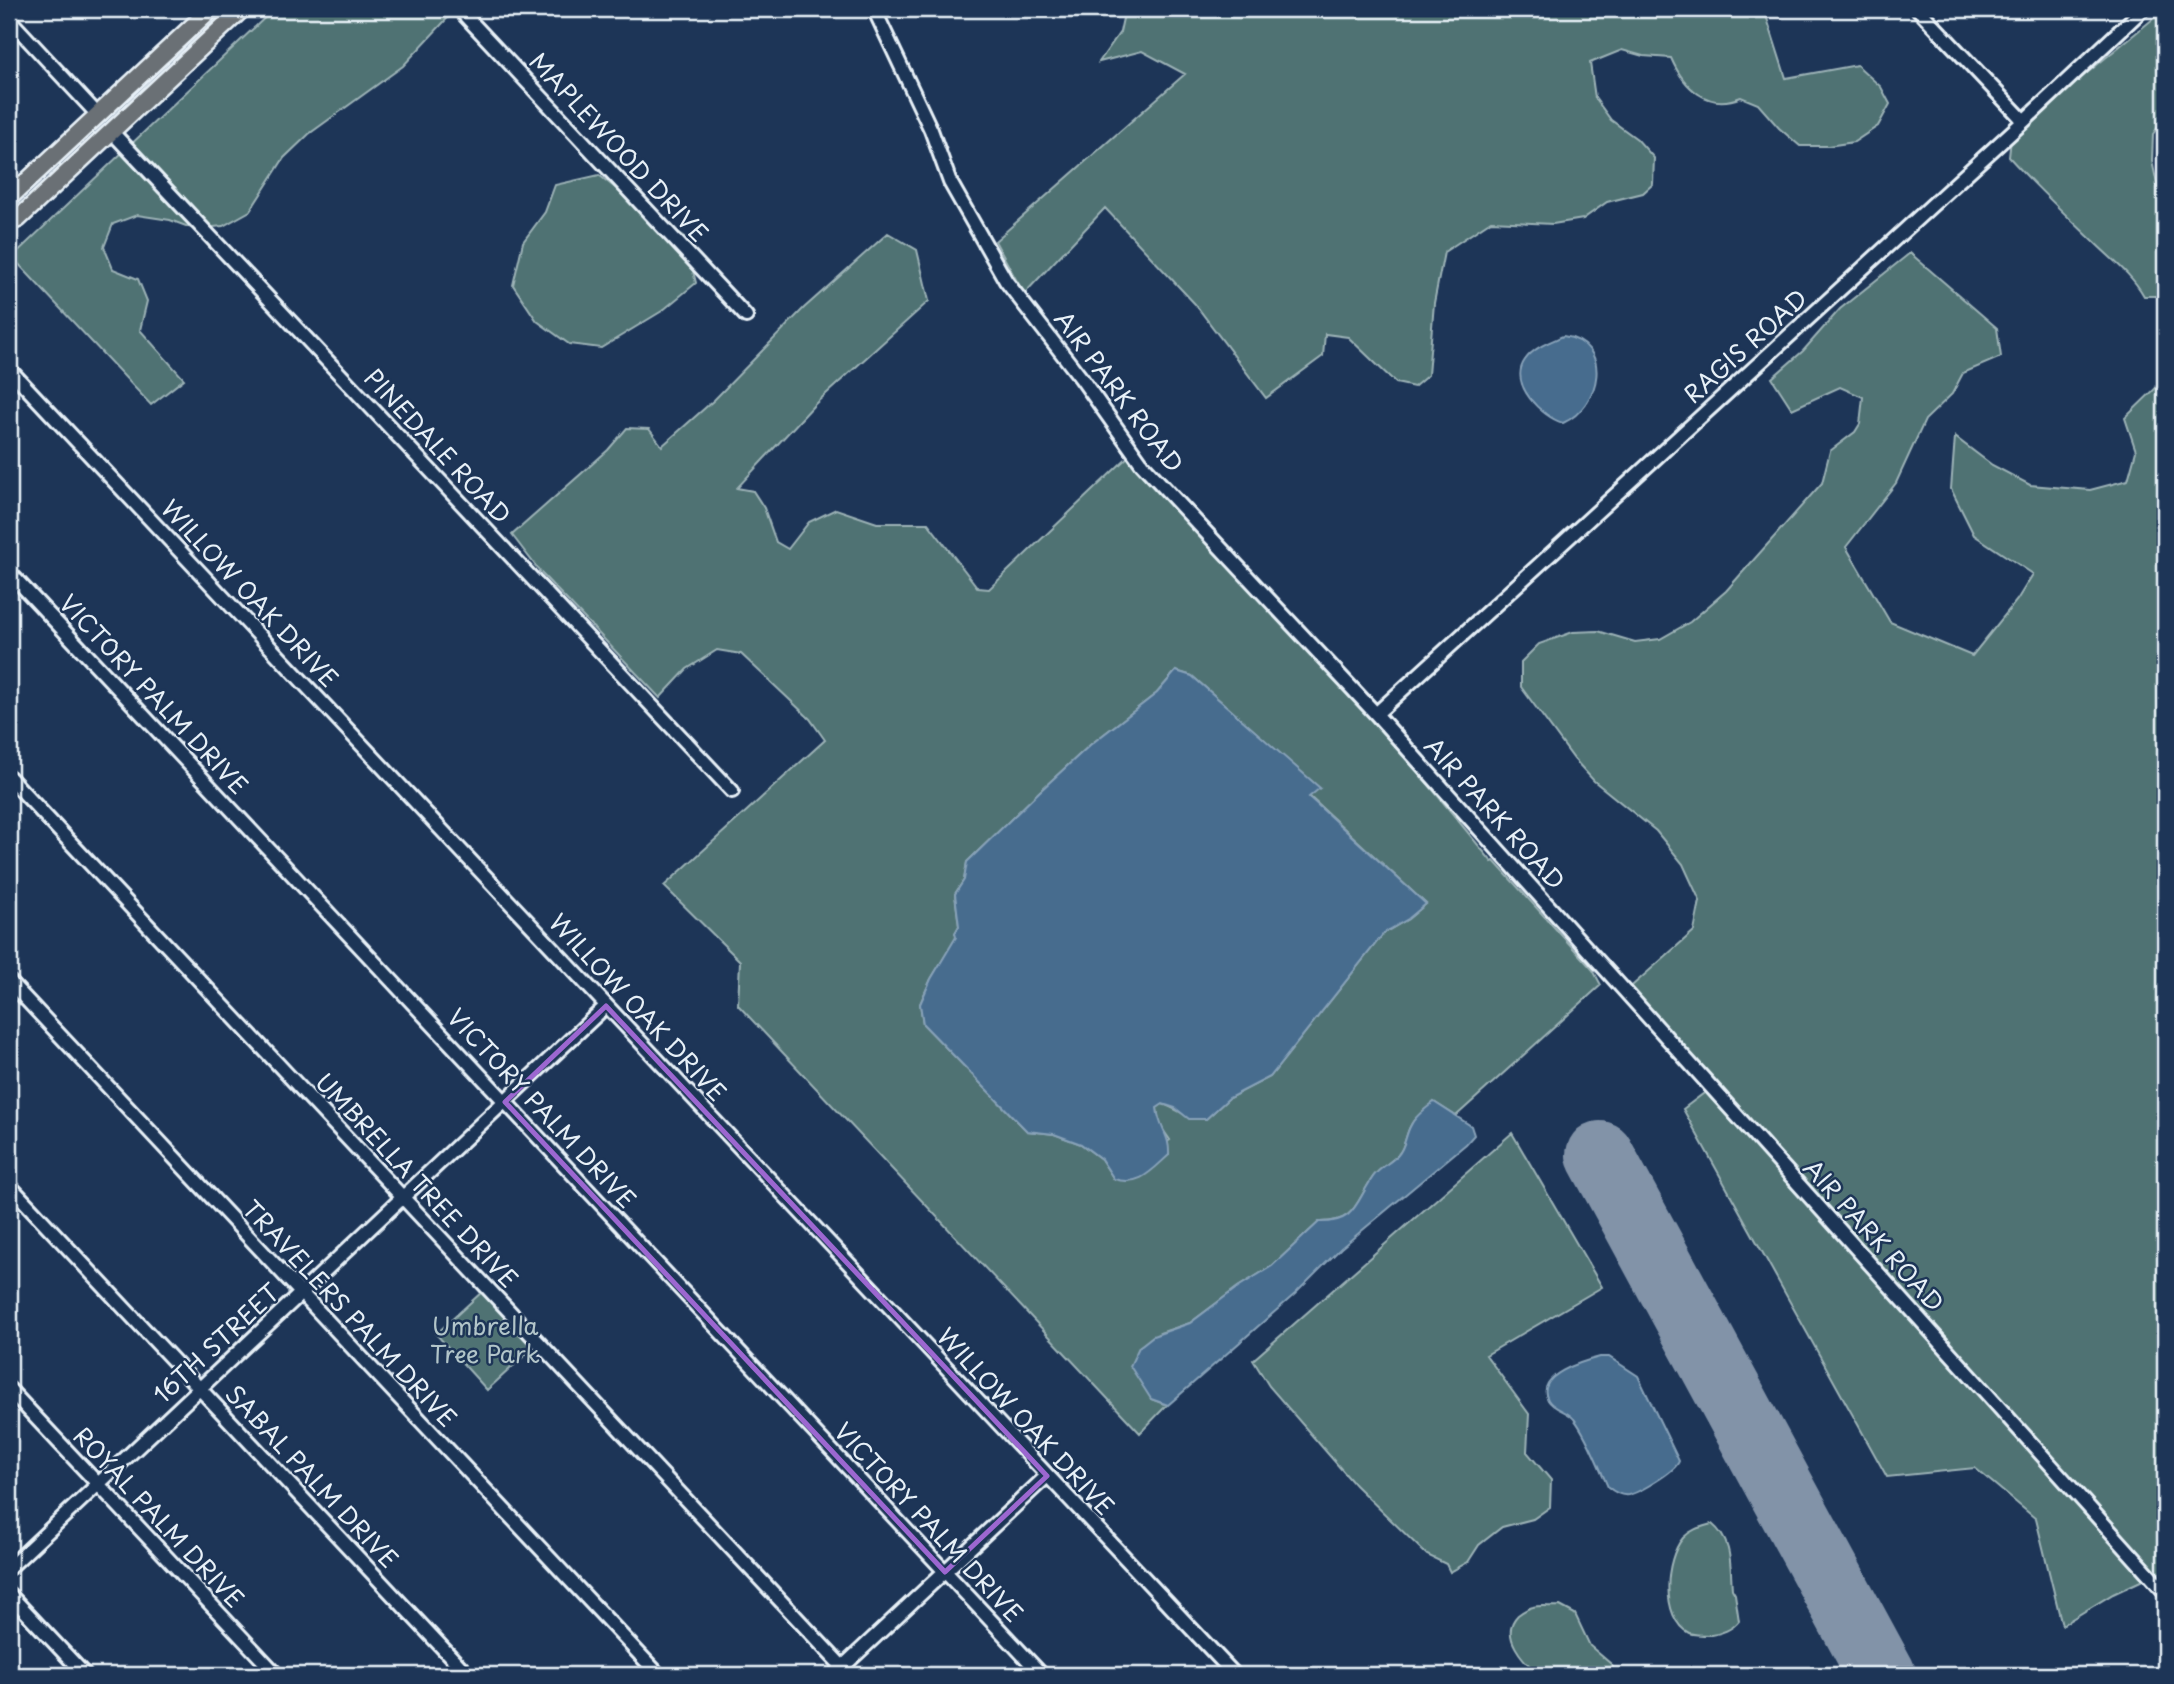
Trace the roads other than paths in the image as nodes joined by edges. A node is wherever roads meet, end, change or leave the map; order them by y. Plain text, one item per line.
1 (211, 9) edge
2 (242, 9) edge
3 (459, 9) edge
4 (874, 9) edge
5 (1919, 9) edge
6 (2143, 9) edge
7 (9, 19) edge
8 (97, 115) junction
9 (2024, 121) junction
10 (111, 131) junction
11 (9, 198) edge
12 (9, 223) edge
13 (746, 316) dead end
14 (9, 369) edge
15 (9, 572) edge
16 (1376, 714) junction
17 (9, 777) edge
18 (732, 792) dead end
19 (9, 981) edge
20 (606, 1006) junction
21 (505, 1102) junction
22 (9, 1185) edge
23 (403, 1198) junction
24 (302, 1294) junction
25 (9, 1389) edge
26 (200, 1389) junction
27 (1047, 1476) junction
28 (99, 1485) junction
29 (9, 1568) edge
30 (945, 1572) junction
31 (2165, 1591) edge
32 (9, 1594) edge
33 (842, 1673) edge
34 (85, 1675) edge
35 (277, 1675) edge
36 (468, 1675) edge
37 (659, 1675) edge
38 (1042, 1675) edge
39 (1235, 1675) edge

1 - 8 main road
2 - 10 main road
3 - 13 street, MAPLEWOOD DRIVE
4 - 16 street, AIR PARK ROAD
5 - 9 street
6 - 9 street, RAGIS ROAD
7 - 8 street
8 - 11 main road
9 - 16 street, RAGIS ROAD
10 - 12 main road
10 - 18 street, PINEDALE ROAD
14 - 20 street, WILLOW OAK DRIVE
15 - 21 street, VICTORY PALM DRIVE
16 - 31 street, AIR PARK ROAD
17 - 23 street, UMBRELLA TREE DRIVE
19 - 24 street, TRAVELERS PALM DRIVE
20 - 21 street, 16TH STREET
20 - 27 street, WILLOW OAK DRIVE
21 - 23 street, 16TH STREET
21 - 30 street, VICTORY PALM DRIVE
22 - 26 street, SABAL PALM DRIVE
23 - 24 street, 16TH STREET
23 - 33 street, UMBRELLA TREE DRIVE
24 - 26 street, 16TH STREET
24 - 37 street, TRAVELERS PALM DRIVE
25 - 28 street, ROYAL PALM DRIVE
26 - 28 street, 16TH STREET
26 - 36 street, SABAL PALM DRIVE
27 - 30 street
27 - 39 street, WILLOW OAK DRIVE
28 - 29 street, 16TH STREET
28 - 35 street, ROYAL PALM DRIVE
30 - 33 street
30 - 38 street, VICTORY PALM DRIVE
32 - 34 street

